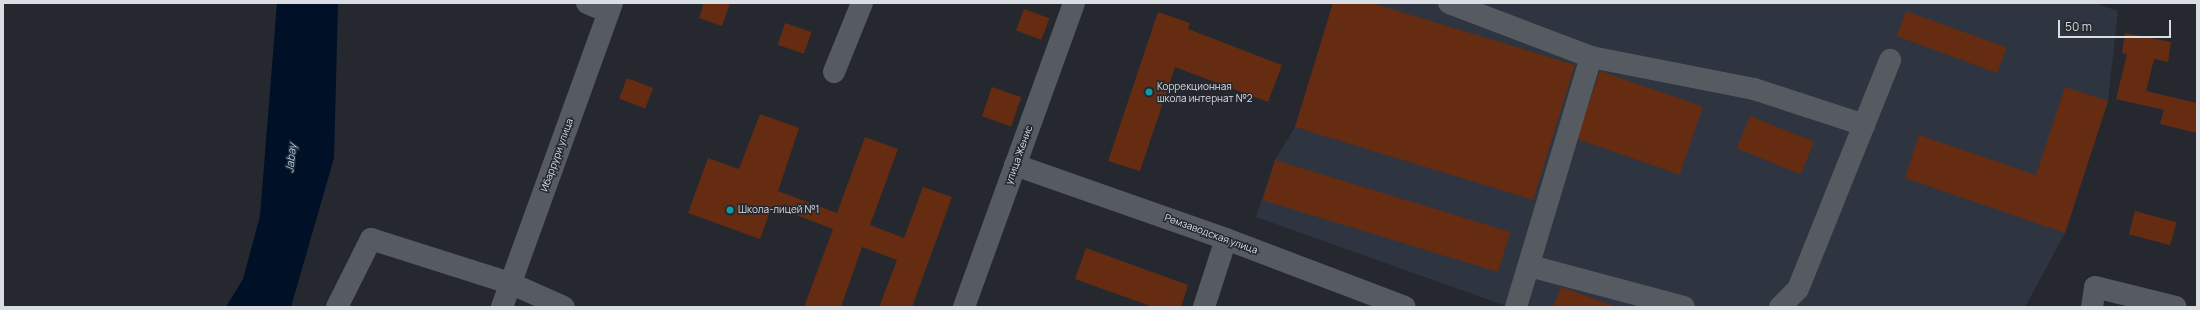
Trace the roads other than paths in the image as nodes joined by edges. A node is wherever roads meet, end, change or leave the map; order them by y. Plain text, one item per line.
1 (587, 3) edge
2 (862, 3) edge
3 (1074, 3) edge
4 (1448, 3) edge
5 (610, 8) edge
6 (1591, 57) junction
7 (1890, 60) dead end
8 (834, 72) dead end
9 (1864, 125) junction
10 (1015, 165) junction
11 (1226, 239) junction
12 (1530, 266) junction
13 (510, 283) junction
14 (337, 307) edge
15 (502, 307) edge
16 (564, 307) edge
17 (964, 307) edge
18 (1204, 307) edge
19 (1405, 307) edge
20 (1516, 307) edge
21 (1684, 307) edge
22 (1780, 307) edge
23 (2092, 307) edge
24 (2176, 307) edge

1 - 5 street
2 - 8 street
3 - 10 street, улица Женис
4 - 6 street
5 - 13 street, Ибаррури улица
6 - 9 street
6 - 12 street
7 - 9 street
9 - 22 street
10 - 11 street, Ремзаводская улица
10 - 17 street, улица Женис
11 - 18 street
11 - 19 street, Ремзаводская улица
12 - 20 street
12 - 21 street
13 - 14 street
13 - 15 street, Ибаррури улица
13 - 16 street
23 - 24 street

